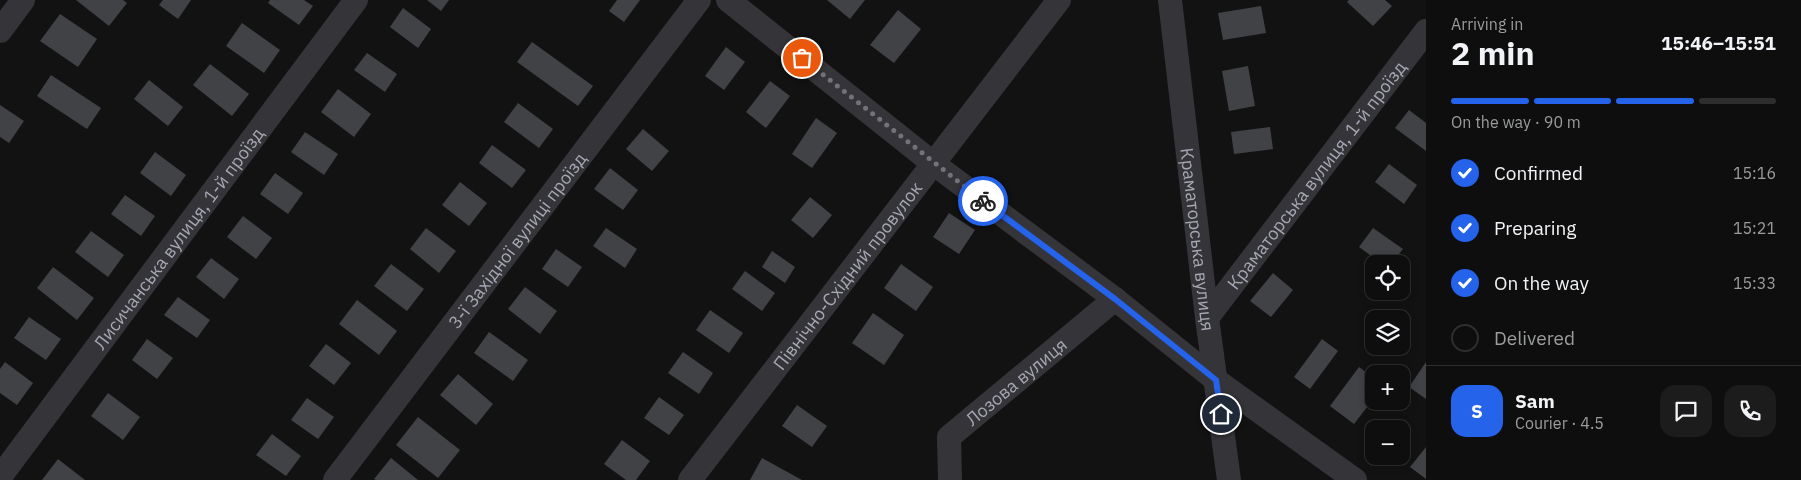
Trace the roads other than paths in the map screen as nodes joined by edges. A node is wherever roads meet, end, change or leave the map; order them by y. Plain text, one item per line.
1 (23, 0) edge
2 (356, 0) edge
3 (700, 0) edge
4 (728, 0) edge
5 (1059, 0) edge
6 (1170, 0) edge
7 (0, 30) edge
8 (1426, 31) edge
9 (934, 164) junction
10 (1115, 299) junction
11 (1207, 318) junction
12 (1216, 380) junction
13 (0, 477) edge
14 (336, 480) edge
15 (690, 480) edge
16 (950, 480) edge
17 (1229, 480) edge
18 (1355, 480) edge

1 - 7 street
2 - 13 street, Лисичанська вулиця, 1-й проїзд
3 - 14 street, 3-ї Західної вулиці проїзд
4 - 9 street
5 - 9 street, Північно-Східний провулок
6 - 11 street, Краматорська вулиця
8 - 11 street, Краматорська вулиця, 1-й проїзд
9 - 10 street
9 - 15 street, Північно-Східний провулок
10 - 12 street
10 - 16 street, Лозова вулиця
11 - 12 street, Краматорська вулиця
12 - 17 street, Краматорська вулиця
12 - 18 street

